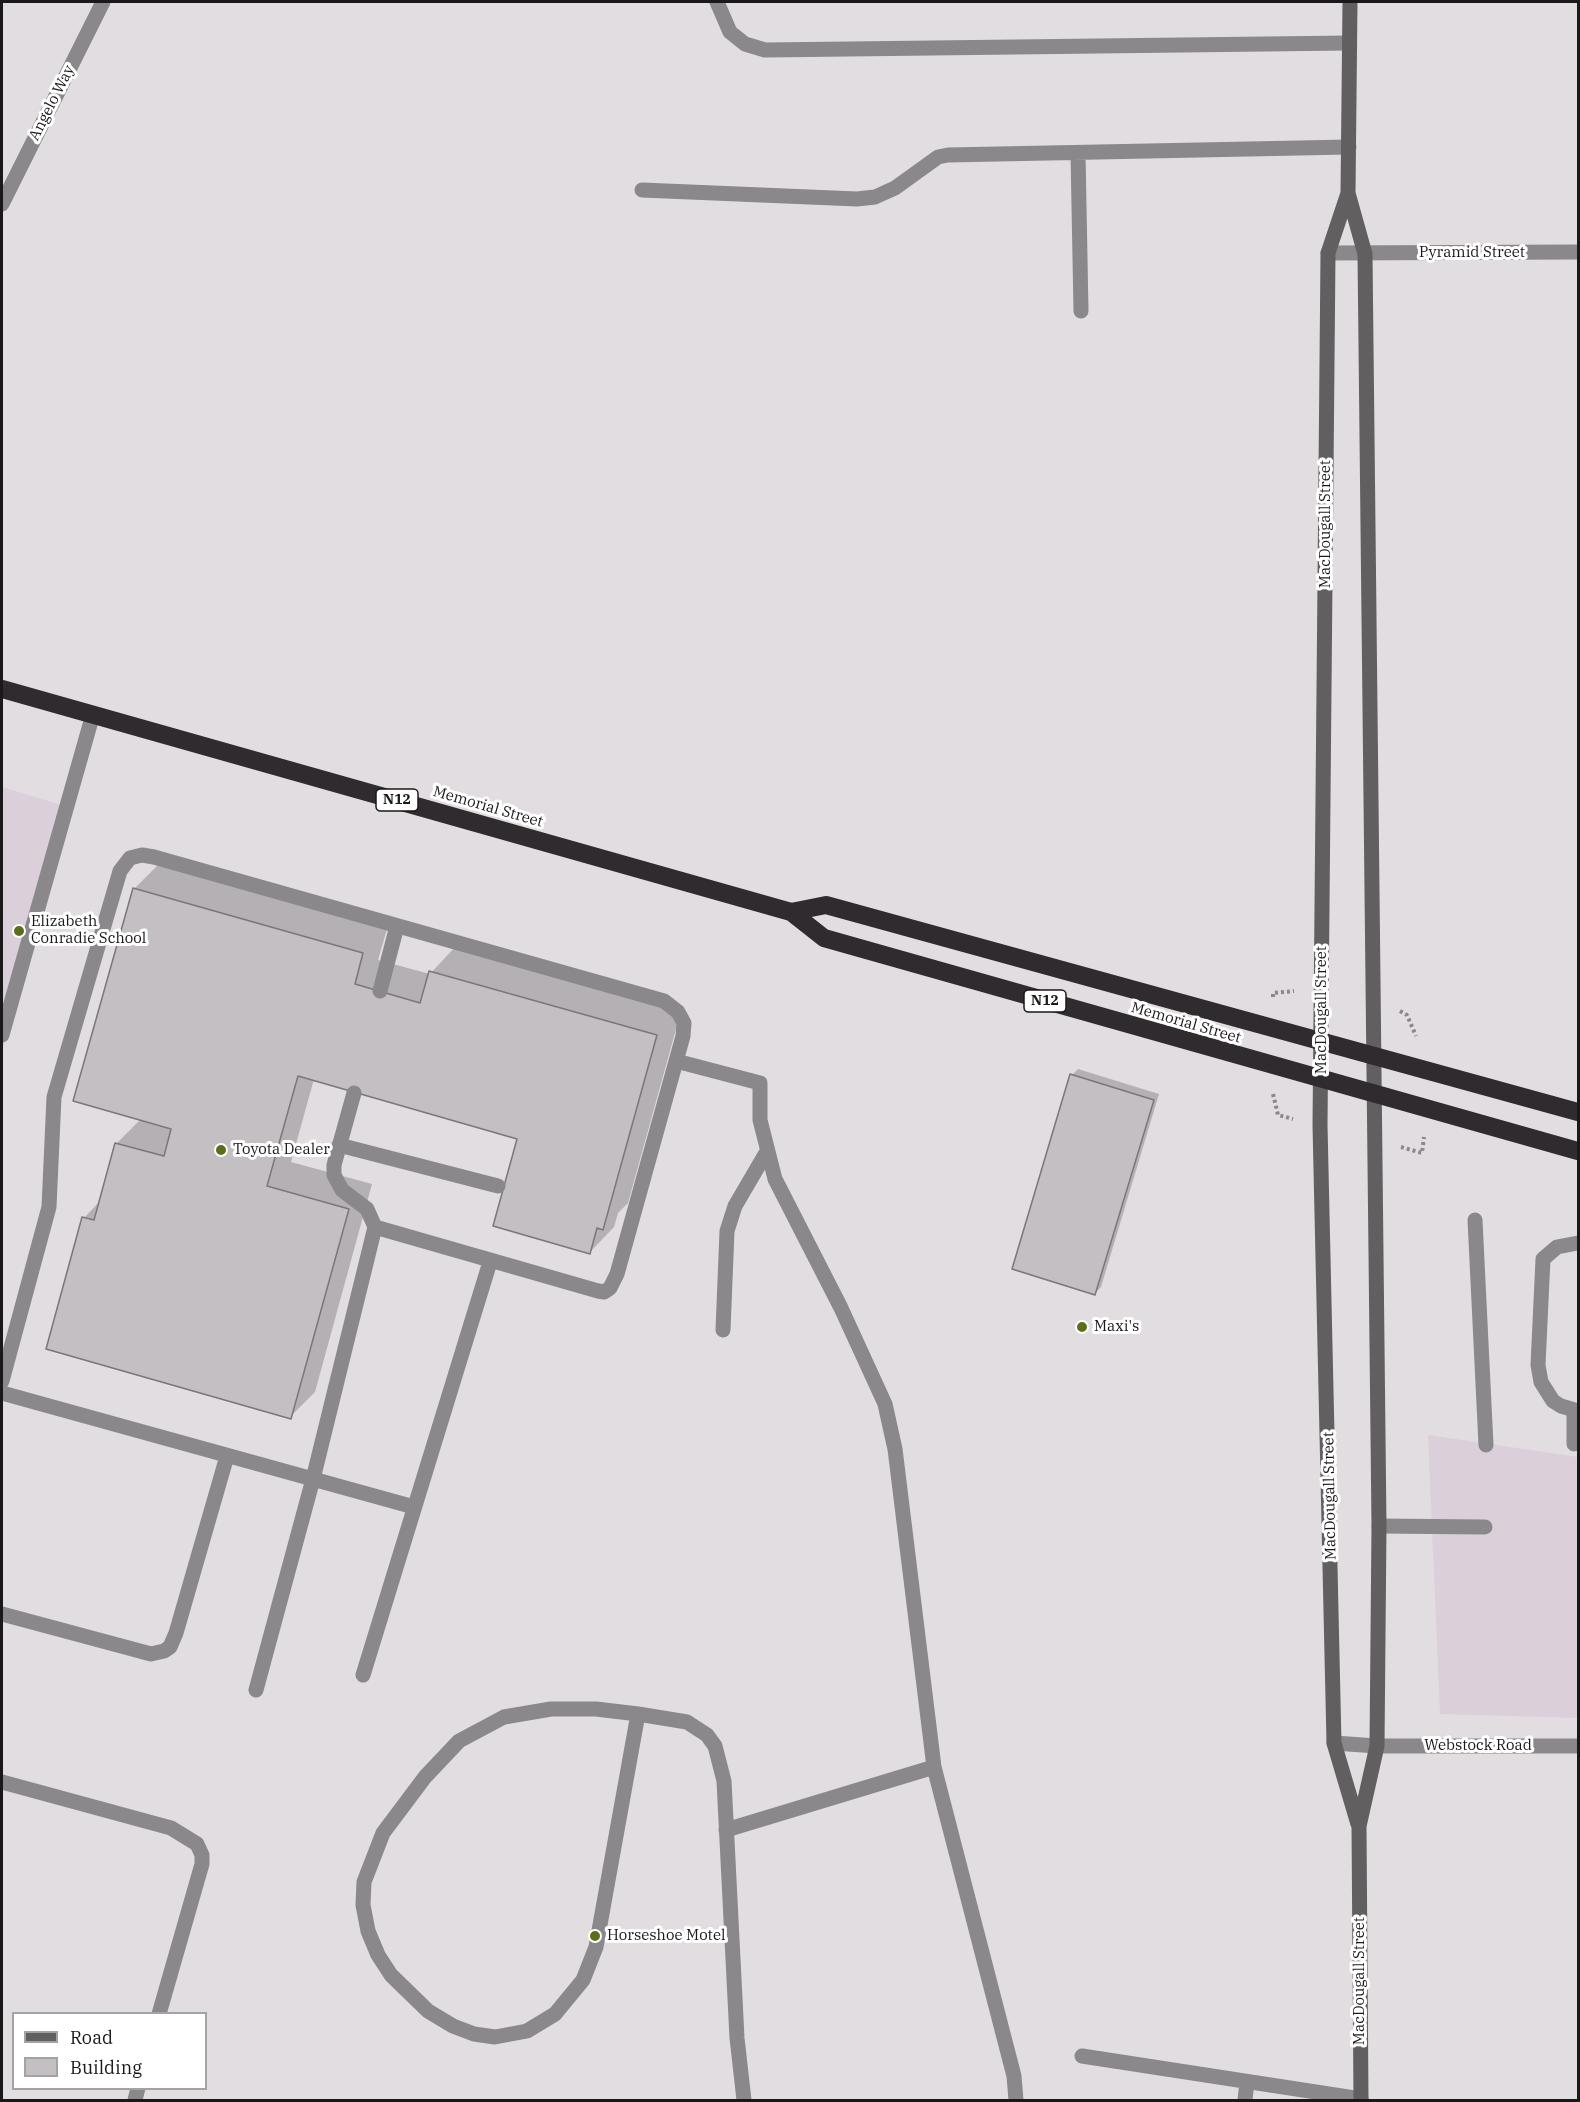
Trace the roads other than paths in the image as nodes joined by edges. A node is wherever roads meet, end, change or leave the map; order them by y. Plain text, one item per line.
1 (103, 2) edge
2 (717, 2) edge
3 (1350, 2) edge
4 (1349, 44) junction
5 (1349, 147) junction
6 (1078, 153) junction
7 (642, 190) dead end
8 (1348, 193) junction
9 (2, 204) edge
10 (1578, 252) edge
11 (1328, 253) junction
12 (1365, 254) junction
13 (1081, 311) dead end
14 (2, 689) edge
15 (93, 714) junction
16 (791, 912) junction
17 (397, 926) junction
18 (380, 991) dead end
19 (2, 1035) edge
20 (1321, 1041) junction
21 (1372, 1055) junction
22 (676, 1061) junction
23 (1321, 1079) junction
24 (354, 1092) dead end
25 (1372, 1094) junction
26 (1578, 1112) edge
27 (339, 1145) junction
28 (1578, 1151) edge
29 (766, 1153) junction
30 (498, 1186) dead end
31 (1475, 1220) dead end
32 (375, 1227) junction
33 (1578, 1243) edge
34 (490, 1262) junction
35 (723, 1330) dead end
36 (2, 1381) edge
37 (2, 1393) edge
38 (1576, 1411) edge
39 (1574, 1444) dead end
40 (1486, 1445) dead end
41 (227, 1456) junction
42 (313, 1479) junction
43 (414, 1507) junction
44 (1379, 1526) junction
45 (1485, 1527) dead end
46 (2, 1614) edge
47 (363, 1675) dead end
48 (256, 1690) dead end
49 (639, 1714) junction
50 (1334, 1743) junction
51 (1377, 1746) junction
52 (1578, 1746) edge
53 (934, 1767) junction
54 (2, 1782) edge
55 (1359, 1826) junction
56 (726, 1830) junction
57 (159, 2012) edge
58 (1082, 2056) dead end
59 (1247, 2082) junction
60 (744, 2100) edge
61 (1016, 2100) edge
62 (1245, 2100) edge
63 (1361, 2100) edge

1 - 9 street, Angelo Way
2 - 4 street
3 - 4 street, MacDougall Street
4 - 5 street, MacDougall Street
5 - 6 street
5 - 8 street, MacDougall Street
6 - 7 street
6 - 13 street
8 - 11 street, MacDougall Street
8 - 12 street, MacDougall Street
10 - 12 street, Pyramid Street
11 - 12 street, Pyramid Street
11 - 20 street, MacDougall Street
12 - 21 street, MacDougall Street
14 - 15 highway, Memorial Street / N12
15 - 16 highway, Memorial Street / N12
15 - 19 street
16 - 20 highway, Memorial Street / N12
16 - 23 highway, Memorial Street / N12
17 - 18 street
17 - 22 street
17 - 36 street
20 - 21 highway, Memorial Street / N12
20 - 23 street, MacDougall Street
21 - 25 street, MacDougall Street
21 - 26 highway, Memorial Street / N12
22 - 29 street
22 - 34 street
23 - 25 highway, Memorial Street / N12
23 - 50 street, MacDougall Street
24 - 27 street
25 - 28 highway, Memorial Street / N12
25 - 44 street, MacDougall Street
27 - 30 street
27 - 32 street
29 - 35 street
29 - 53 street
31 - 40 street
32 - 34 street
32 - 42 street
33 - 38 street
34 - 43 street
37 - 41 street
38 - 39 street
41 - 42 street
41 - 46 street
42 - 43 street
42 - 48 street
43 - 47 street
44 - 45 street
44 - 51 street, MacDougall Street
49 - 49 street
49 - 56 street
50 - 51 street, Webstock Road
50 - 55 street, MacDougall Street
51 - 52 street, Webstock Road
51 - 55 street, MacDougall Street
53 - 56 street
53 - 61 street
54 - 57 street
55 - 63 street, MacDougall Street
56 - 60 street
58 - 59 street
59 - 62 street
59 - 63 street

